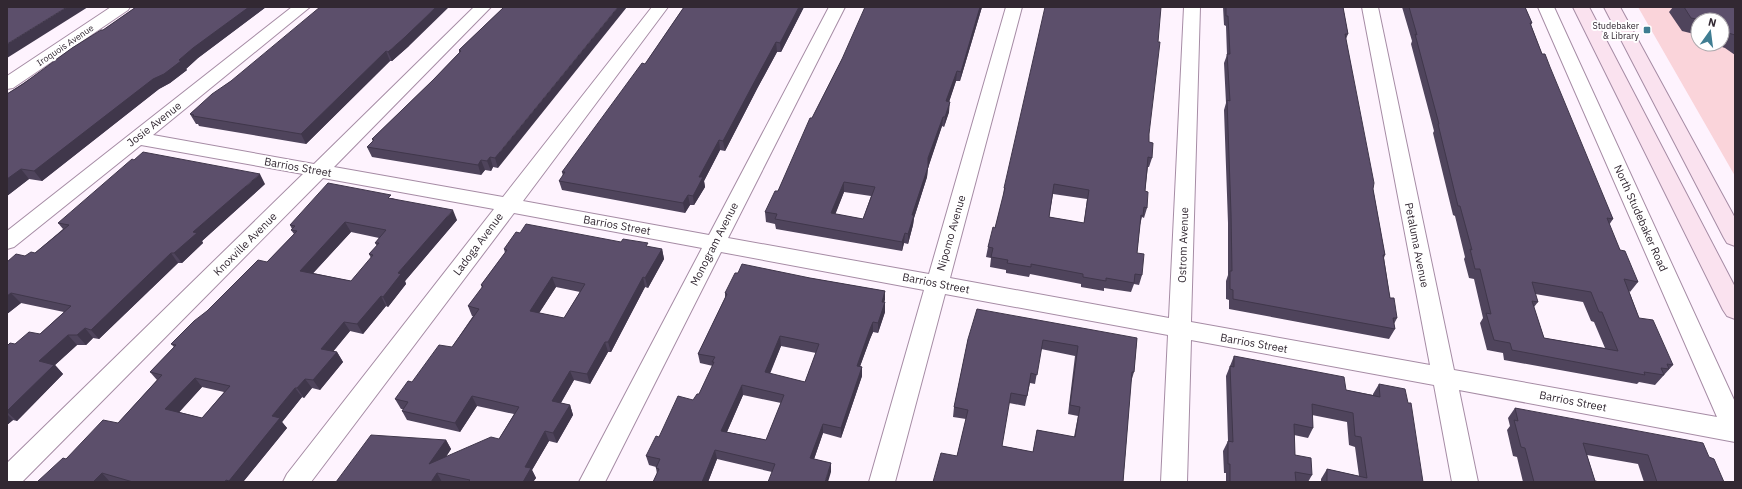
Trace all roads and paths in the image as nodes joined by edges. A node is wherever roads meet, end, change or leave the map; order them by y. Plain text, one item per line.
1 (122, 7) edge
2 (302, 7) edge
3 (483, 7) edge
4 (660, 7) edge
5 (837, 7) edge
6 (1014, 7) edge
7 (1192, 7) edge
8 (1370, 7) edge
9 (1546, 7) edge
10 (1581, 7) edge
11 (1612, 7) edge
12 (1610, 63) junction
13 (1645, 68) junction
14 (7, 84) edge
15 (136, 138) junction
16 (319, 171) junction
17 (508, 205) junction
18 (1735, 238) edge
19 (7, 242) edge
20 (714, 243) junction
21 (936, 283) junction
22 (1735, 310) edge
23 (1180, 329) junction
24 (1444, 376) junction
25 (1735, 430) edge
26 (7, 480) edge
27 (296, 482) edge
28 (592, 482) edge
29 (882, 482) edge
30 (1174, 482) edge
31 (1465, 482) edge

1 - 14 street, Iroquois Avenue
2 - 15 street, Josie Avenue
3 - 16 street, Knoxville Avenue
4 - 17 street, Ladoga Avenue
5 - 20 street, Monogram Avenue
6 - 21 street, Nipomo Avenue
7 - 23 street, Ostrom Avenue
8 - 24 street, Petaluma Avenue
9 - 25 street, North Studebaker Road
10 - 12 main road
11 - 13 main road
12 - 13 main road
12 - 22 main road
13 - 18 main road
15 - 16 street, Barrios Street
15 - 19 street, Josie Avenue
16 - 17 street, Barrios Street
16 - 26 street, Knoxville Avenue
17 - 20 street, Barrios Street
17 - 27 street, Ladoga Avenue
20 - 21 street, Barrios Street
20 - 28 street, Monogram Avenue
21 - 23 street, Barrios Street
21 - 29 street, Nipomo Avenue
23 - 24 street, Barrios Street
23 - 30 street, Ostrom Avenue
24 - 25 street, Barrios Street
24 - 31 street, Petaluma Avenue

